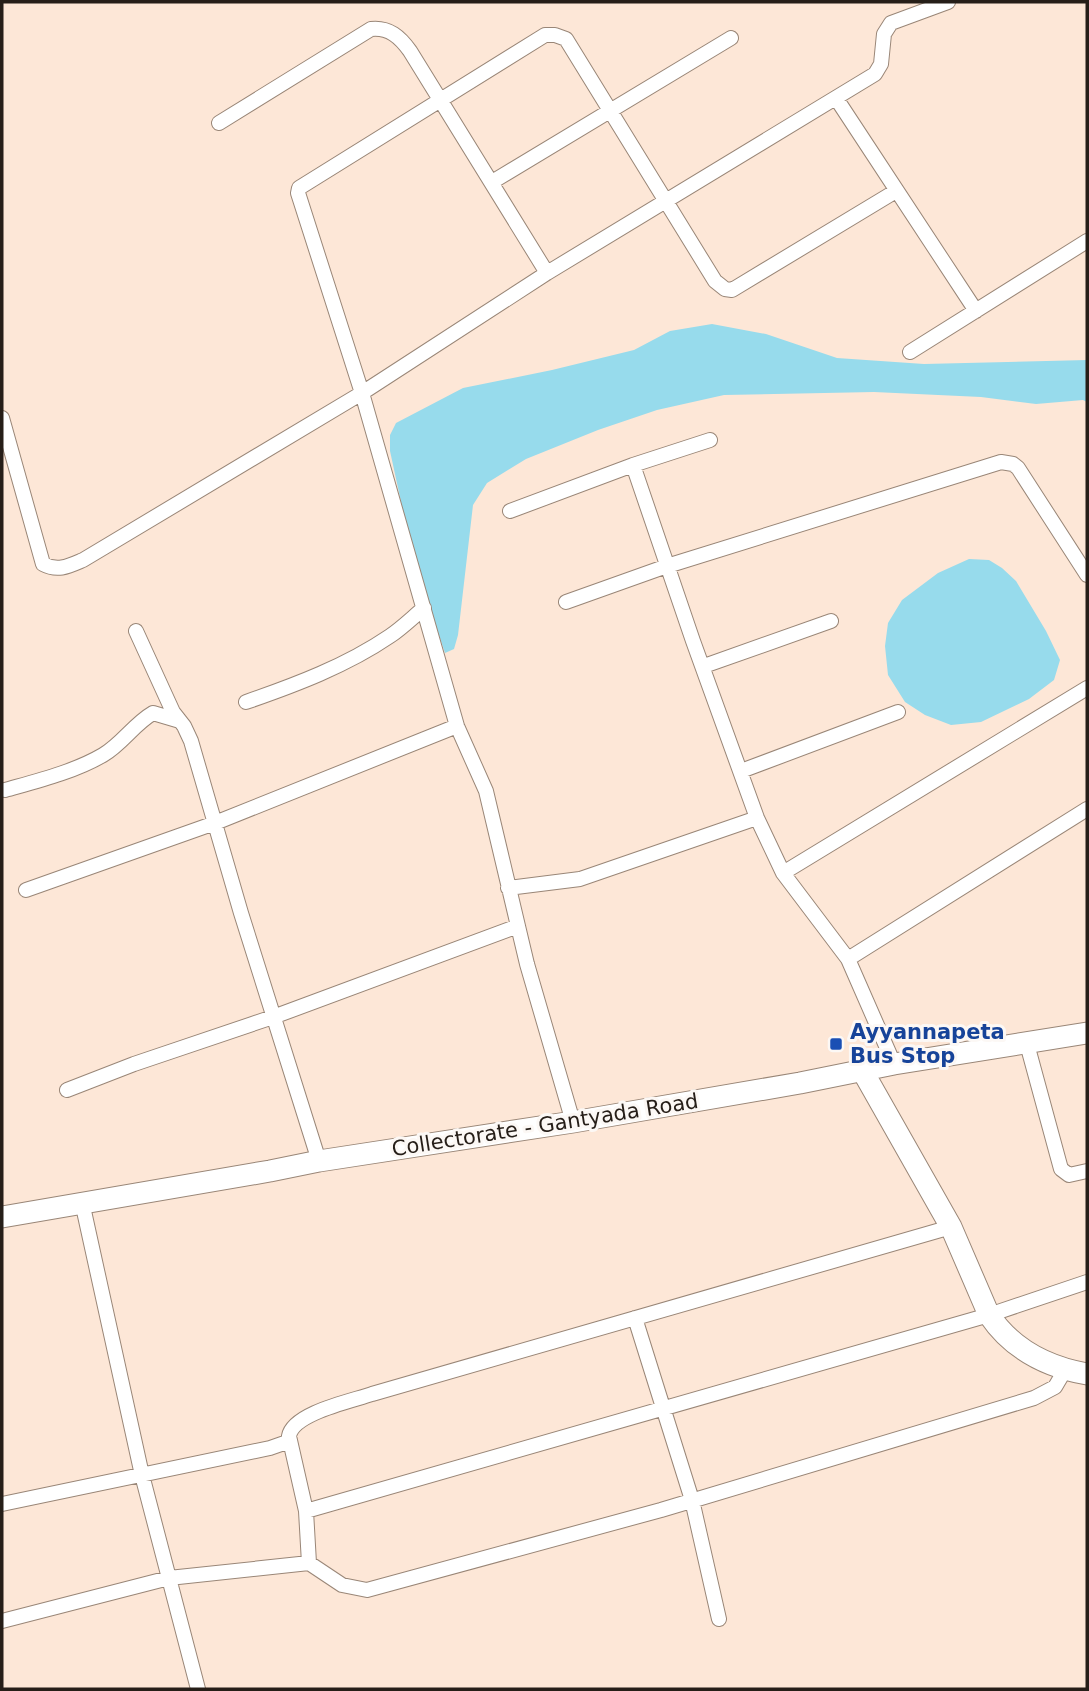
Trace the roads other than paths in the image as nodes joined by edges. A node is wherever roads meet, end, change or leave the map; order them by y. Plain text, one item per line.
1 (939, 3) edge
2 (731, 38) dead end
3 (836, 98) junction
4 (441, 100) junction
5 (611, 111) junction
6 (219, 123) dead end
7 (492, 182) junction
8 (896, 191) junction
9 (667, 201) junction
10 (1087, 241) edge
11 (547, 273) junction
12 (976, 311) junction
13 (910, 352) dead end
14 (362, 393) junction
15 (2, 418) edge
16 (710, 440) dead end
17 (634, 464) junction
18 (510, 511) dead end
19 (667, 566) junction
20 (1087, 575) edge
21 (566, 602) dead end
22 (424, 608) junction
23 (831, 621) dead end
24 (136, 631) dead end
25 (704, 666) junction
26 (1087, 688) edge
27 (246, 702) dead end
28 (898, 712) dead end
29 (180, 721) junction
30 (457, 726) junction
31 (741, 771) junction
32 (5, 790) dead end
33 (1087, 809) edge
34 (757, 818) junction
35 (215, 823) junction
36 (783, 873) junction
37 (508, 888) junction
38 (26, 890) dead end
39 (518, 926) junction
40 (848, 959) junction
41 (273, 1017) junction
42 (1087, 1033) edge
43 (1027, 1044) junction
44 (894, 1064) junction
45 (862, 1070) junction
46 (67, 1090) dead end
47 (573, 1122) junction
48 (319, 1161) junction
49 (1087, 1171) edge
50 (82, 1202) junction
51 (2, 1217) edge
52 (951, 1227) junction
53 (1087, 1282) edge
54 (989, 1315) junction
55 (635, 1318) junction
56 (1065, 1370) junction
57 (1087, 1374) edge
58 (662, 1409) junction
59 (290, 1441) junction
60 (142, 1475) junction
61 (692, 1500) junction
62 (2, 1504) edge
63 (306, 1511) junction
64 (309, 1563) junction
65 (169, 1578) junction
66 (719, 1619) dead end
67 (2, 1621) edge
68 (198, 1689) edge

1 - 3 street
2 - 5 street
3 - 8 street
3 - 9 street
4 - 5 street
4 - 6 street
4 - 7 street
4 - 14 street
5 - 7 street
5 - 9 street
7 - 11 street
8 - 9 street
8 - 12 street
9 - 11 street
10 - 12 street
11 - 14 street
12 - 13 street
14 - 15 street
14 - 22 street
16 - 17 street
17 - 18 street
17 - 19 street
19 - 20 street
19 - 21 street
19 - 25 street
22 - 27 street
22 - 30 street
23 - 25 street
24 - 29 street
25 - 31 street
26 - 36 street
28 - 31 street
29 - 32 street
29 - 35 street
30 - 35 street
30 - 37 street
31 - 34 street
33 - 40 street
34 - 36 street
34 - 37 street
35 - 38 street
35 - 41 street
36 - 40 street
37 - 39 street
39 - 41 street
39 - 47 street
40 - 44 street
41 - 46 street
41 - 48 street
42 - 43 street, Collectorate - Gantyada Road
43 - 44 street, Collectorate - Gantyada Road
43 - 49 street
44 - 45 street, Collectorate - Gantyada Road
45 - 47 street, Collectorate - Gantyada Road
45 - 52 street
47 - 48 street, Collectorate - Gantyada Road
48 - 50 street, Collectorate - Gantyada Road
50 - 51 street, Collectorate - Gantyada Road
50 - 60 street
52 - 54 street
52 - 55 street
53 - 54 street
54 - 56 street
54 - 58 street
55 - 58 street
55 - 59 street
56 - 57 street
56 - 61 street
58 - 61 street
58 - 63 street
59 - 60 street
59 - 63 street
60 - 62 street
60 - 65 street
61 - 64 street
61 - 66 street
63 - 64 street
64 - 65 street
65 - 67 street
65 - 68 street

